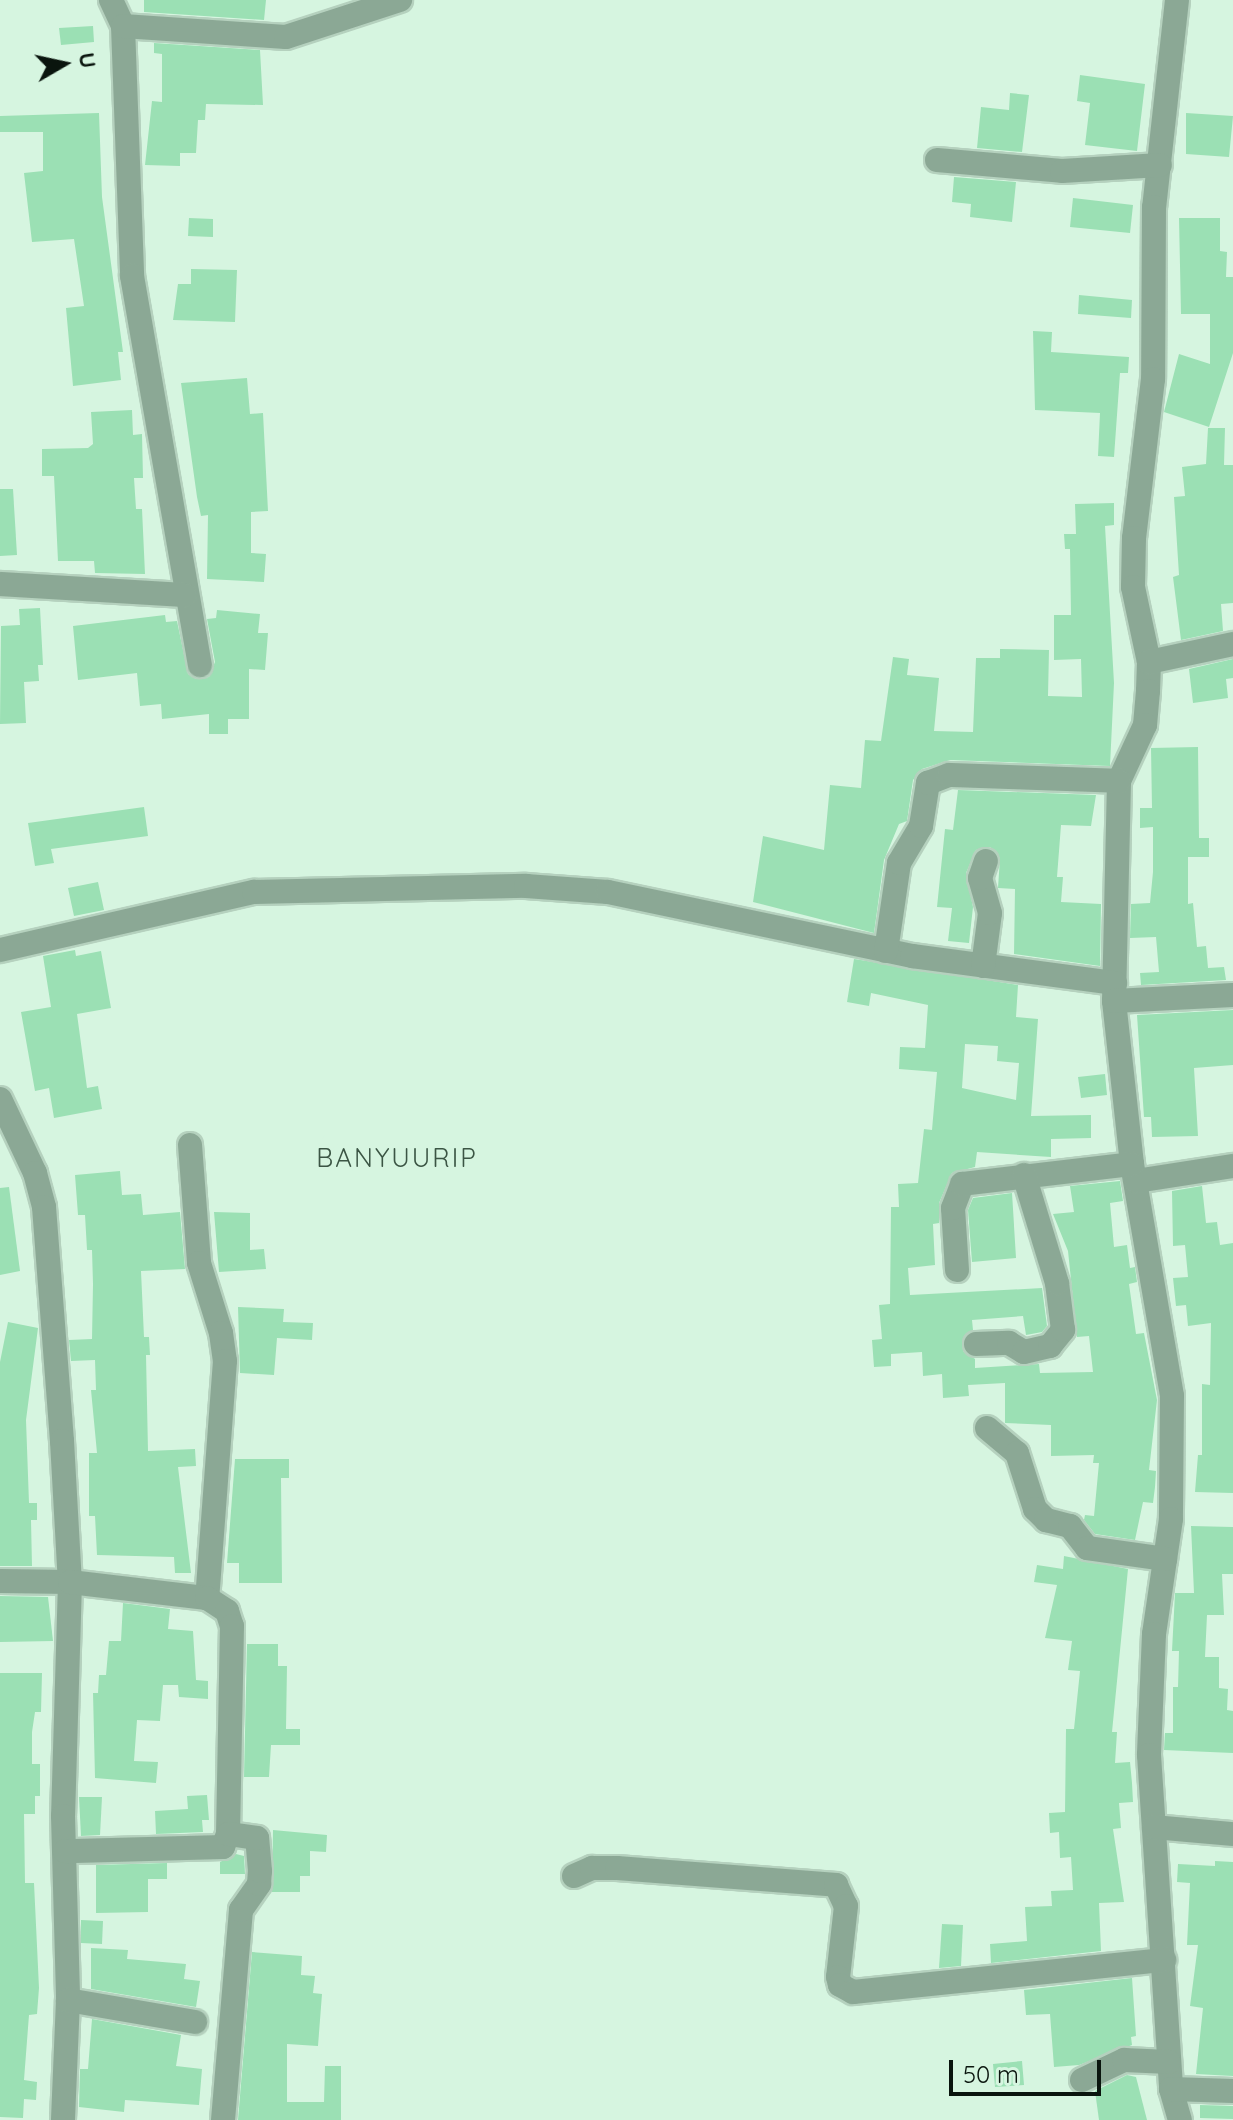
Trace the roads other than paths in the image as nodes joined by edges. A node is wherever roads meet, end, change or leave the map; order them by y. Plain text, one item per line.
1 (111, 0) edge
2 (400, 0) edge
3 (1177, 0) edge
4 (123, 26) junction
5 (937, 160) dead end
6 (1160, 165) junction
7 (0, 584) edge
8 (185, 595) junction
9 (1233, 644) edge
10 (1149, 662) junction
11 (200, 665) dead end
12 (1119, 781) junction
13 (986, 861) dead end
14 (0, 950) edge
15 (886, 951) junction
16 (983, 966) junction
17 (1114, 992) junction
18 (1233, 995) edge
19 (0, 1099) edge
20 (190, 1145) dead end
21 (1233, 1166) edge
22 (1134, 1173) junction
23 (1024, 1175) junction
24 (957, 1270) dead end
25 (976, 1344) dead end
26 (987, 1428) dead end
27 (1165, 1559) junction
28 (0, 1581) edge
29 (70, 1582) junction
30 (207, 1598) junction
31 (1154, 1827) junction
32 (228, 1834) junction
33 (1233, 1834) edge
34 (65, 1851) junction
35 (574, 1876) dead end
36 (1164, 1960) junction
37 (68, 2000) junction
38 (195, 2022) dead end
39 (1169, 2062) junction
40 (1082, 2080) dead end
41 (1171, 2089) junction
42 (1233, 2091) edge
43 (63, 2120) edge
44 (223, 2120) edge
45 (1180, 2120) edge

1 - 4 street
2 - 4 street
3 - 6 street
4 - 8 street
5 - 6 street
6 - 10 street
7 - 8 street
8 - 11 street
9 - 10 street
10 - 12 street
12 - 15 street
12 - 17 street
13 - 16 street
14 - 15 street
15 - 16 street
16 - 17 street
17 - 18 street
17 - 22 street
19 - 29 street
20 - 30 street
21 - 22 street
22 - 23 street
22 - 27 street
23 - 24 street
23 - 25 street
26 - 27 street
27 - 31 street
28 - 29 street
29 - 30 street
29 - 34 street
30 - 32 street
31 - 33 street
31 - 36 street
32 - 34 street
32 - 44 street
34 - 37 street
35 - 36 street
36 - 39 street
37 - 38 street
37 - 43 street
39 - 40 street
39 - 41 street
41 - 42 street
41 - 45 street

